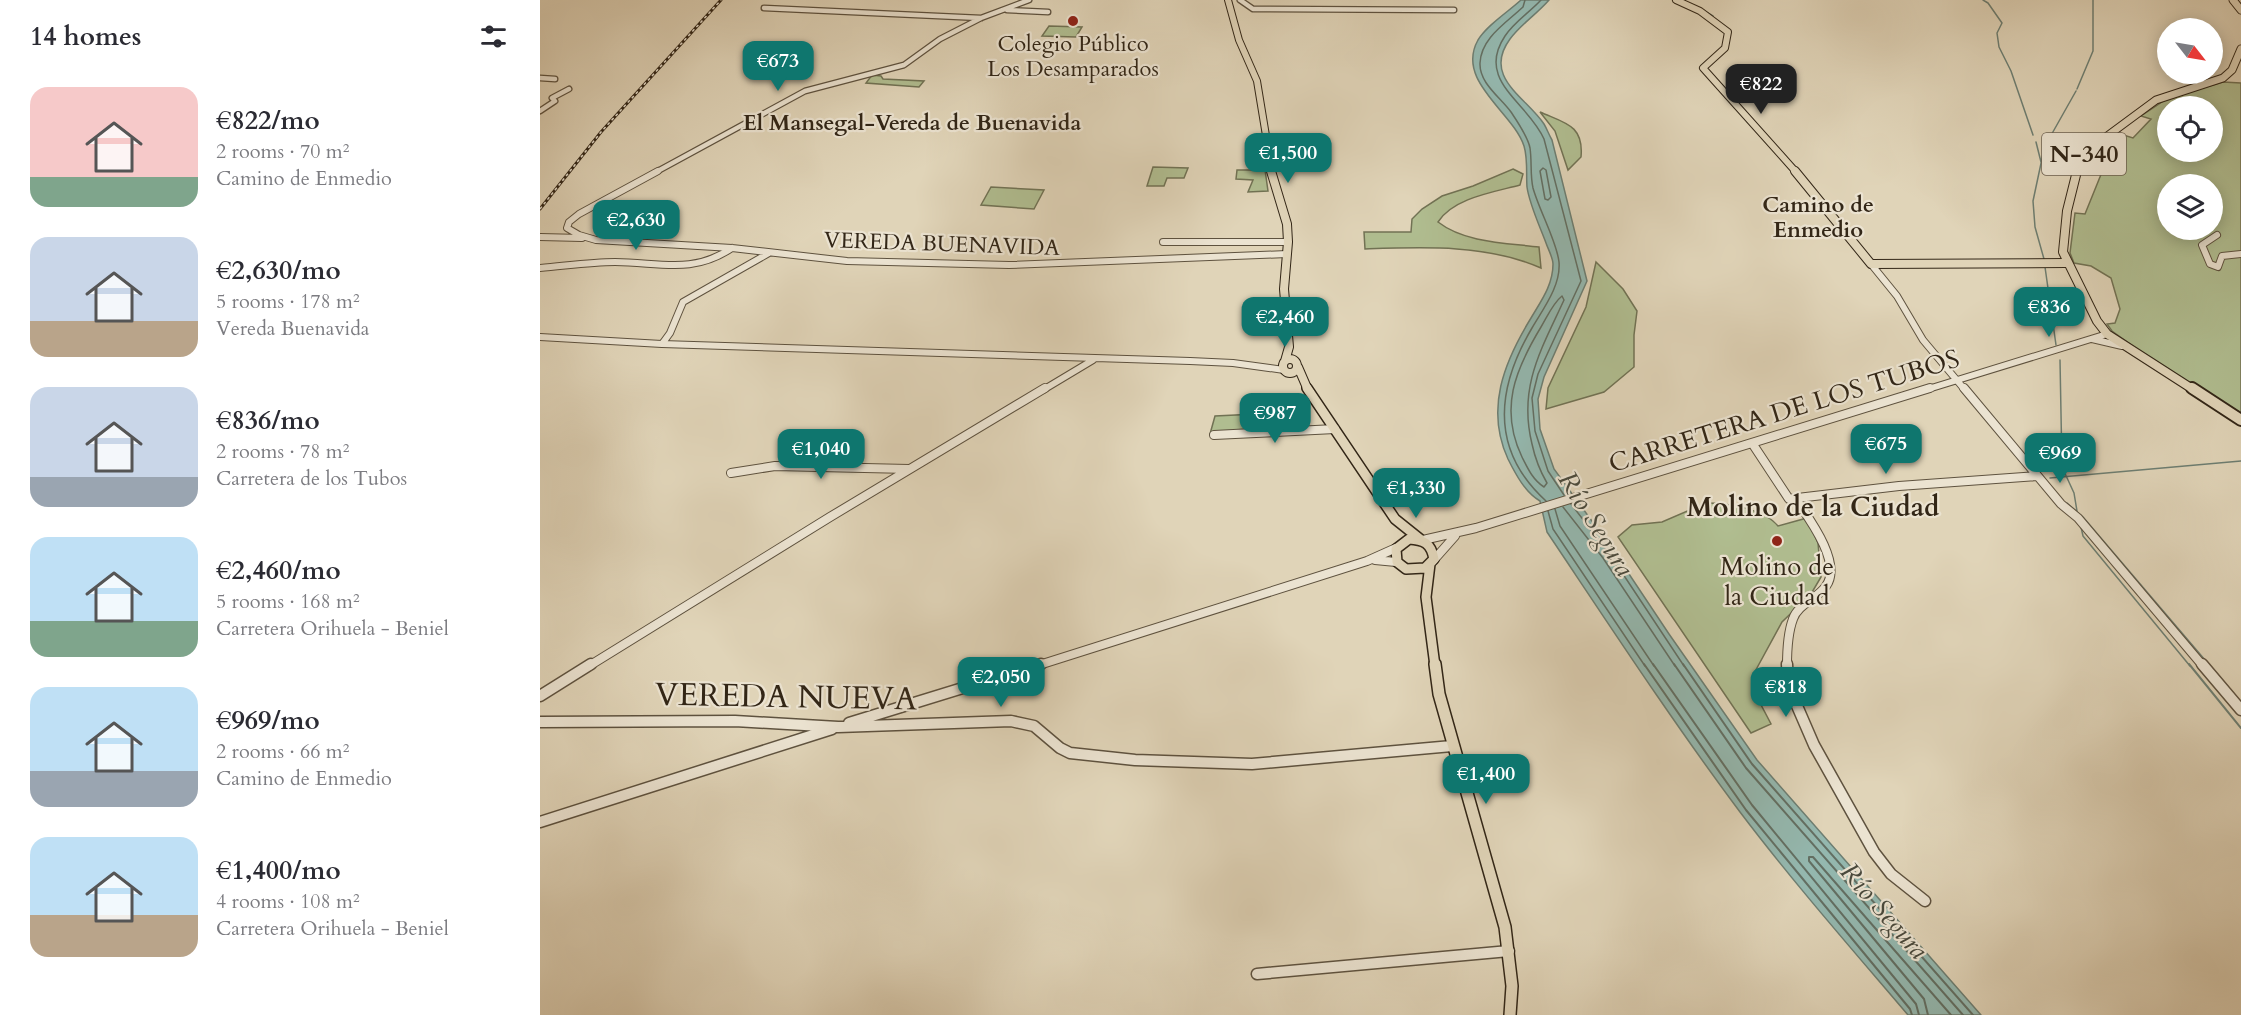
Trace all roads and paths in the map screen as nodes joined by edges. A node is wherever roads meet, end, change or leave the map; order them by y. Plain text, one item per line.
1 (1029, 0) edge
2 (1226, 0) edge
3 (1240, 0) edge
4 (1336, 0) edge
5 (1397, 0) edge
6 (1676, 0) edge
7 (2233, 0) edge
8 (764, 8) dead end
9 (1335, 9) junction
10 (1397, 9) junction
11 (1005, 10) junction
12 (1454, 10) dead end
13 (2241, 10) edge
14 (1048, 12) dead end
15 (981, 18) junction
16 (2241, 49) edge
17 (540, 78) edge
18 (555, 79) dead end
19 (569, 89) dead end
20 (540, 111) edge
21 (540, 237) edge
22 (587, 238) junction
23 (2210, 240) edge
24 (1163, 242) dead end
25 (1288, 242) junction
26 (732, 248) junction
27 (769, 253) junction
28 (1287, 254) junction
29 (2241, 254) edge
30 (2066, 263) junction
31 (1871, 264) junction
32 (543, 267) edge
33 (2097, 321) junction
34 (2107, 334) junction
35 (540, 337) edge
36 (2088, 339) junction
37 (662, 344) junction
38 (1289, 347) junction
39 (2125, 347) junction
40 (1094, 359) junction
41 (1296, 364) junction
42 (1285, 367) junction
43 (1955, 380) junction
44 (1303, 382) junction
45 (2241, 420) edge
46 (1335, 429) junction
47 (1214, 435) dead end
48 (1752, 443) junction
49 (910, 469) junction
50 (731, 473) dead end
51 (2037, 476) junction
52 (1795, 498) junction
53 (1395, 519) junction
54 (1459, 534) junction
55 (1422, 540) junction
56 (1397, 546) junction
57 (1367, 561) junction
58 (1396, 562) junction
59 (1431, 563) junction
60 (1406, 569) junction
61 (1426, 597) junction
62 (540, 696) edge
63 (2241, 710) edge
64 (540, 722) edge
65 (838, 726) junction
66 (1452, 746) junction
67 (540, 822) edge
68 (1925, 901) dead end
69 (1509, 951) junction
70 (1257, 974) dead end
71 (1510, 1015) edge

1 - 11 street
2 - 25 main road
3 - 9 street
4 - 9 street
5 - 10 street
6 - 31 main road
7 - 13 highway
8 - 15 street
9 - 10 street
10 - 12 street
11 - 14 street
11 - 15 street
15 - 22 street
16 - 30 highway, N-340
17 - 18 street
19 - 20 street
21 - 22 street
22 - 26 street, VEREDA BUENAVIDA
23 - 29 street
24 - 25 street
25 - 28 main road
26 - 27 street, VEREDA BUENAVIDA
26 - 32 street
27 - 28 street, VEREDA BUENAVIDA
27 - 37 street
28 - 38 main road
30 - 31 main road
30 - 33 highway, N-340
31 - 43 street
33 - 34 highway, N-340
33 - 36 street
34 - 36 street, CARRETERA DE LOS TUBOS
34 - 39 highway, N-340
35 - 37 street
36 - 39 street, CARRETERA DE LOS TUBOS
36 - 43 street, CARRETERA DE LOS TUBOS
37 - 40 street
38 - 41 main road
38 - 42 main road
39 - 45 highway, N-340
40 - 42 street
40 - 49 street
41 - 42 main road
41 - 44 main road
42 - 44 main road
43 - 48 street, CARRETERA DE LOS TUBOS
43 - 51 street
44 - 46 main road
46 - 47 street
46 - 53 main road
48 - 52 street
48 - 54 street, CARRETERA DE LOS TUBOS
49 - 50 street
49 - 62 street
51 - 52 street
51 - 63 street
52 - 68 street
53 - 55 main road
53 - 56 main road
54 - 55 street, CARRETERA DE LOS TUBOS
54 - 59 street, CARRETERA DE LOS TUBOS
55 - 56 main road
55 - 59 main road
56 - 57 street
56 - 58 main road
57 - 58 street
57 - 65 street
58 - 60 main road
59 - 60 main road
59 - 61 main road
60 - 61 main road
61 - 66 main road
64 - 65 street, VEREDA NUEVA
65 - 66 street, VEREDA NUEVA
65 - 67 street
66 - 69 main road
69 - 70 street
69 - 71 main road

